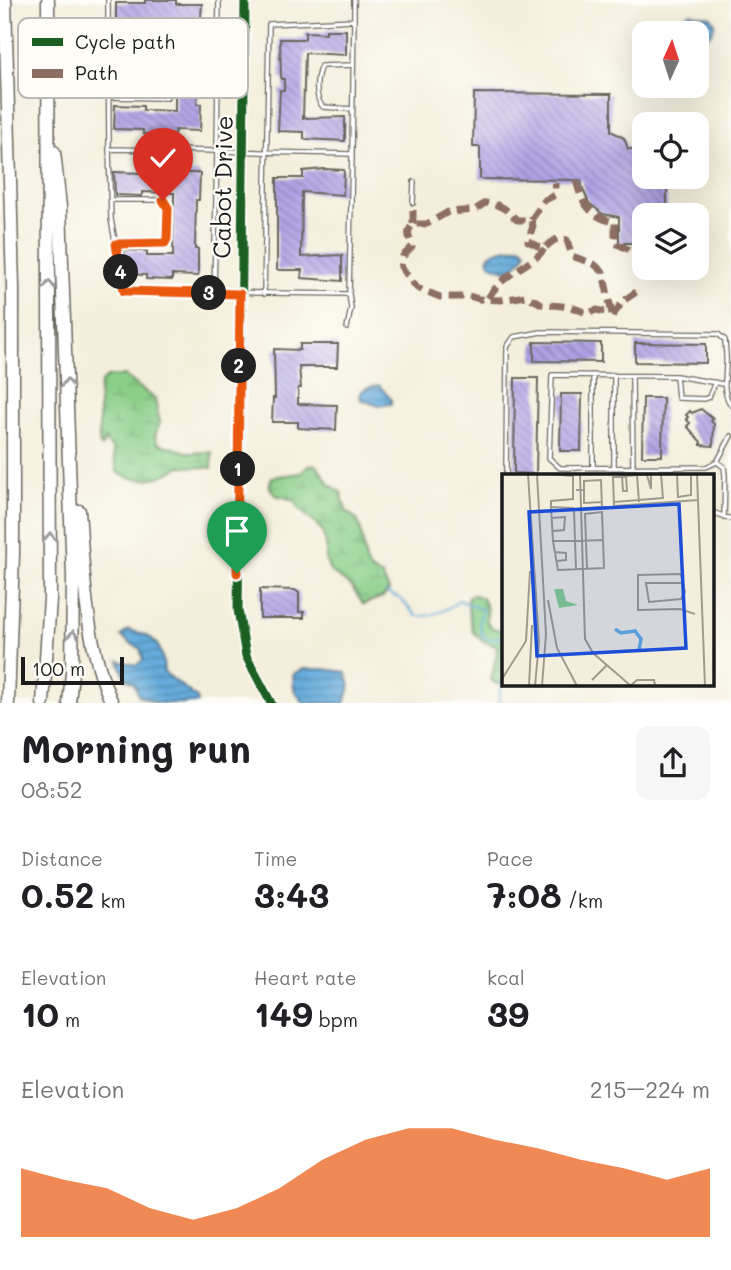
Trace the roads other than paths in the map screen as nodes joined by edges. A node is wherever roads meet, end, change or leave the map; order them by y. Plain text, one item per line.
1 (3, 0) edge
2 (48, 0) edge
3 (108, 0) edge
4 (219, 0) edge
5 (245, 0) edge
6 (354, 0) edge
7 (0, 8) edge
8 (48, 18) edge
9 (108, 18) edge
10 (219, 18) edge
11 (245, 18) edge
12 (354, 20) junction
13 (353, 65) junction
14 (108, 98) edge
15 (218, 98) edge
16 (243, 98) edge
17 (48, 99) joint
18 (352, 109) junction
19 (109, 149) junction
20 (217, 151) junction
21 (242, 152) junction
22 (265, 153) junction
23 (352, 154) junction
24 (414, 181) dead end
25 (111, 201) junction
26 (414, 203) dead end
27 (116, 244) junction
28 (214, 293) junction
29 (240, 294) junction
30 (264, 294) junction
31 (349, 294) junction
32 (347, 328) dead end
33 (593, 375) junction
34 (614, 376) junction
35 (632, 376) junction
36 (676, 376) junction
37 (715, 382) junction
38 (723, 384) junction
39 (731, 405) edge
40 (68, 419) junction
41 (731, 436) edge
42 (717, 462) junction
43 (593, 468) junction
44 (614, 468) junction
45 (633, 468) junction
46 (506, 474) edge
47 (714, 513) edge
48 (724, 517) junction
49 (731, 519) edge
50 (8, 703) edge
51 (43, 703) edge
52 (69, 703) edge
53 (112, 703) edge
54 (271, 703) edge

1 - 7 highway
1 - 50 highway
2 - 8 highway
3 - 9 lane
4 - 10 lane
5 - 11 street, Cabot Drive
6 - 12 lane
12 - 13 lane
12 - 22 lane
13 - 18 lane
13 - 18 lane
14 - 19 lane
15 - 20 lane
16 - 21 street, Cabot Drive
40 -> 17 highway
51 -> 17 highway
18 - 23 lane
19 - 20 lane
19 - 25 lane
20 - 21 lane
20 - 28 lane
21 - 22 lane
21 - 29 street, Cabot Drive
22 - 23 lane
22 - 30 lane
23 - 31 lane
24 - 26 lane
25 - 27 lane
25 - 27 lane
27 - 28 lane
28 - 29 lane
29 - 30 lane
29 - 54 street, Cabot Drive
30 - 31 lane
31 - 32 lane
33 - 34 lane
33 - 43 lane
33 - 43 lane
34 - 35 lane
34 - 44 lane
35 - 36 lane
35 - 45 lane
36 - 37 lane
36 - 37 lane
37 - 38 lane
38 - 39 lane
38 - 46 lane
52 -> 40 highway
40 - 53 highway
41 - 42 lane
42 - 45 lane
42 - 48 lane
43 - 44 lane
44 - 45 lane
47 - 48 lane
48 - 49 lane

